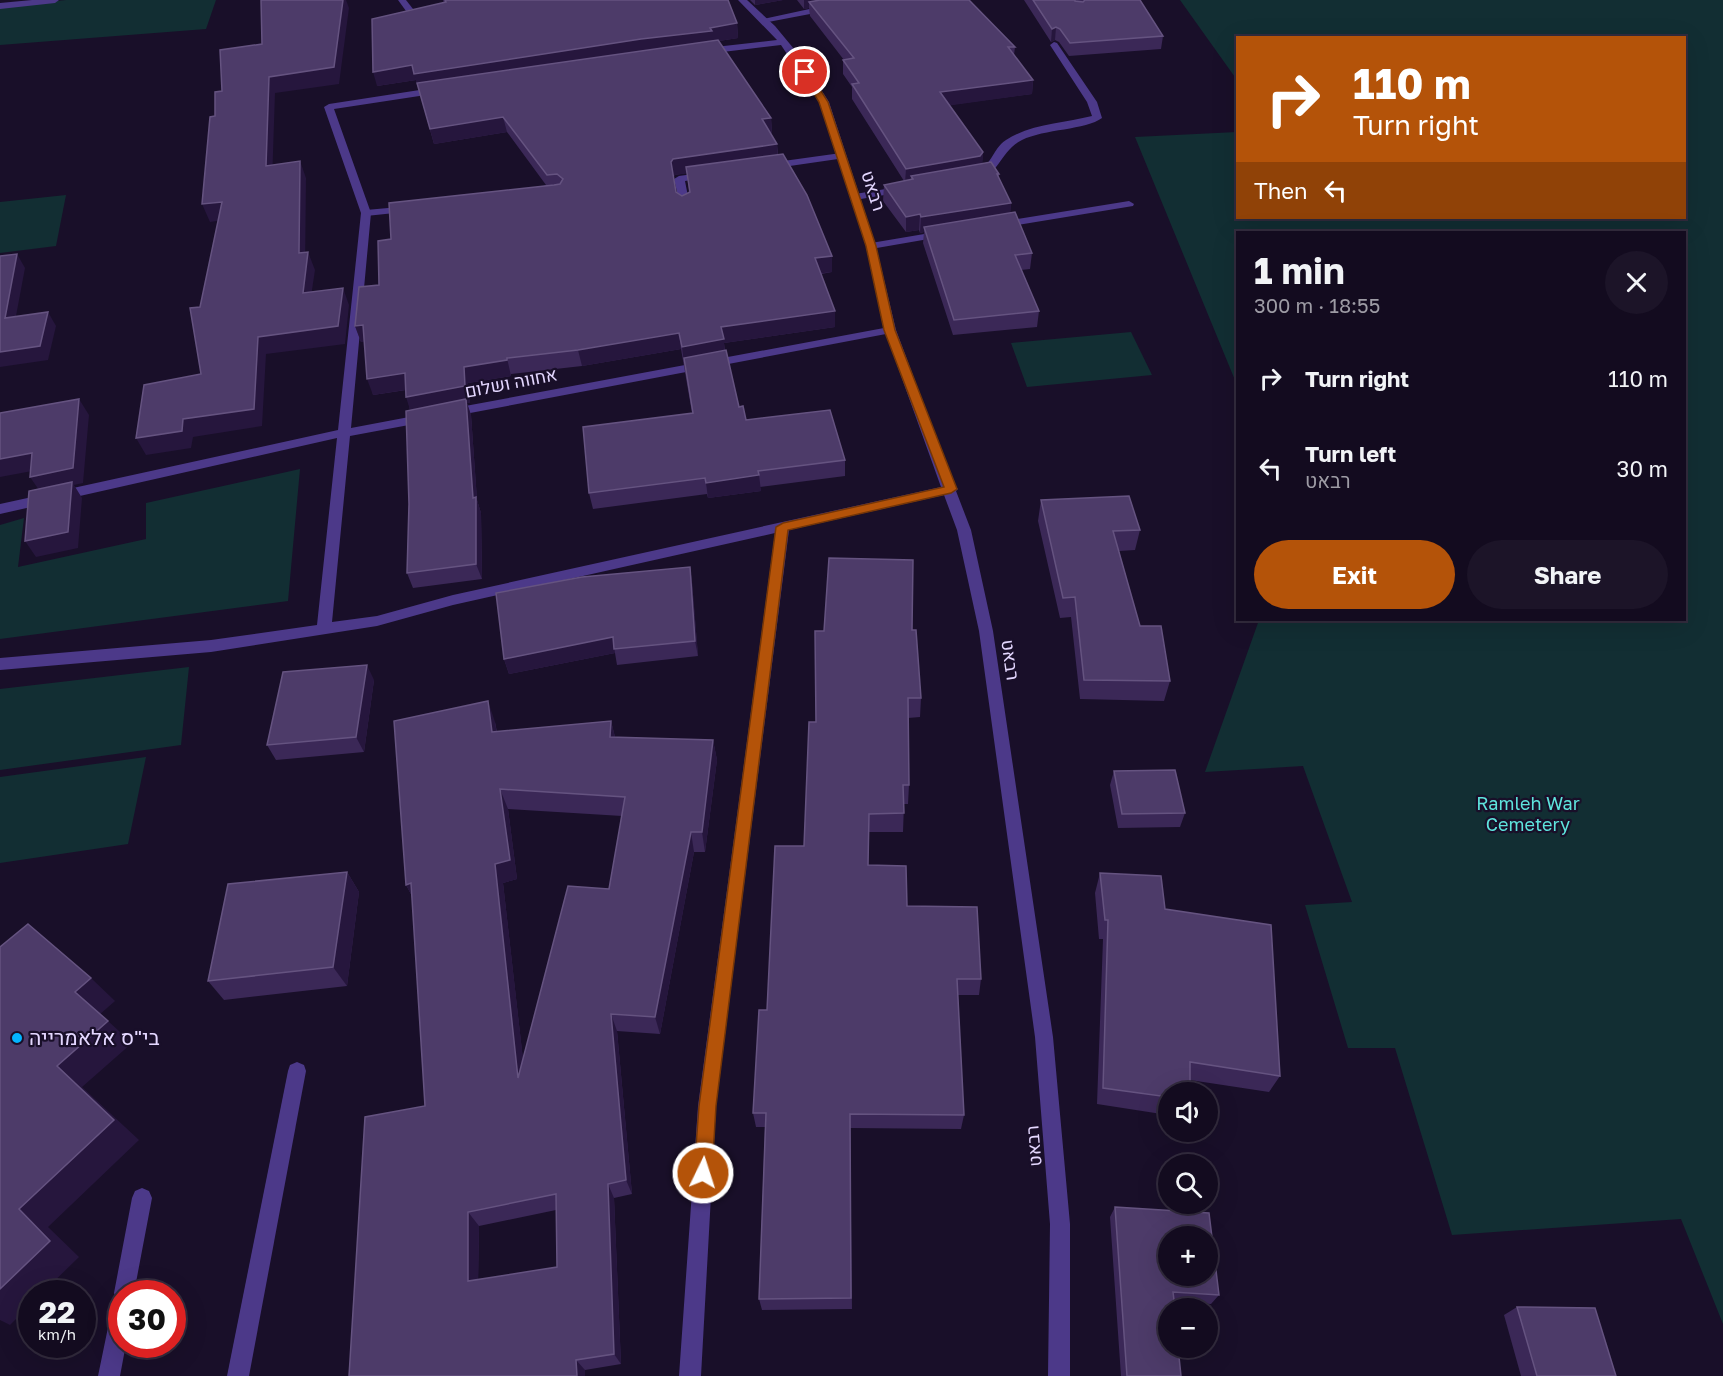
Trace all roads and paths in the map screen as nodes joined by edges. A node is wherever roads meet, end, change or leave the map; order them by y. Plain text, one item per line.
1 (55, 0) edge
2 (402, 0) edge
3 (742, 0) edge
4 (0, 6) edge
5 (839, 6) edge
6 (410, 9) edge
7 (763, 20) junction
8 (784, 42) junction
9 (1054, 45) edge
10 (698, 52) edge
11 (447, 88) edge
12 (841, 156) junction
13 (760, 168) edge
14 (713, 174) edge
15 (972, 177) edge
16 (913, 187) edge
17 (855, 197) junction
18 (1129, 204) dead end
19 (684, 207) edge
20 (422, 208) edge
21 (366, 213) junction
22 (988, 227) edge
23 (953, 233) edge
24 (871, 246) junction
25 (890, 330) junction
26 (345, 433) junction
27 (951, 489) junction
28 (0, 509) edge
29 (783, 527) junction
30 (324, 628) junction
31 (0, 664) edge
32 (297, 1071) dead end
33 (142, 1198) dead end
34 (126, 1280) edge
35 (112, 1358) edge
36 (109, 1376) edge
37 (238, 1376) edge
38 (690, 1376) edge
39 (1059, 1376) edge

1 - 4 street
2 - 6 street
3 - 7 street, רבאט
5 - 7 street
7 - 8 street, רבאט
8 - 10 street
8 - 12 street, רבאט
9 - 15 street
11 - 21 street
12 - 13 street
12 - 17 street, רבאט
14 - 19 street
16 - 17 street
17 - 24 street, רבאט
18 - 22 street
20 - 21 street
21 - 26 street
23 - 24 street
24 - 25 street, רבאט
25 - 26 street, אחווה ושלום
25 - 27 street, רבאט
26 - 28 street, אחווה ושלום
26 - 30 street
27 - 29 street
27 - 39 street, רבאט
29 - 30 street
29 - 38 street
30 - 31 street
32 - 37 street
33 - 34 street
35 - 36 street

